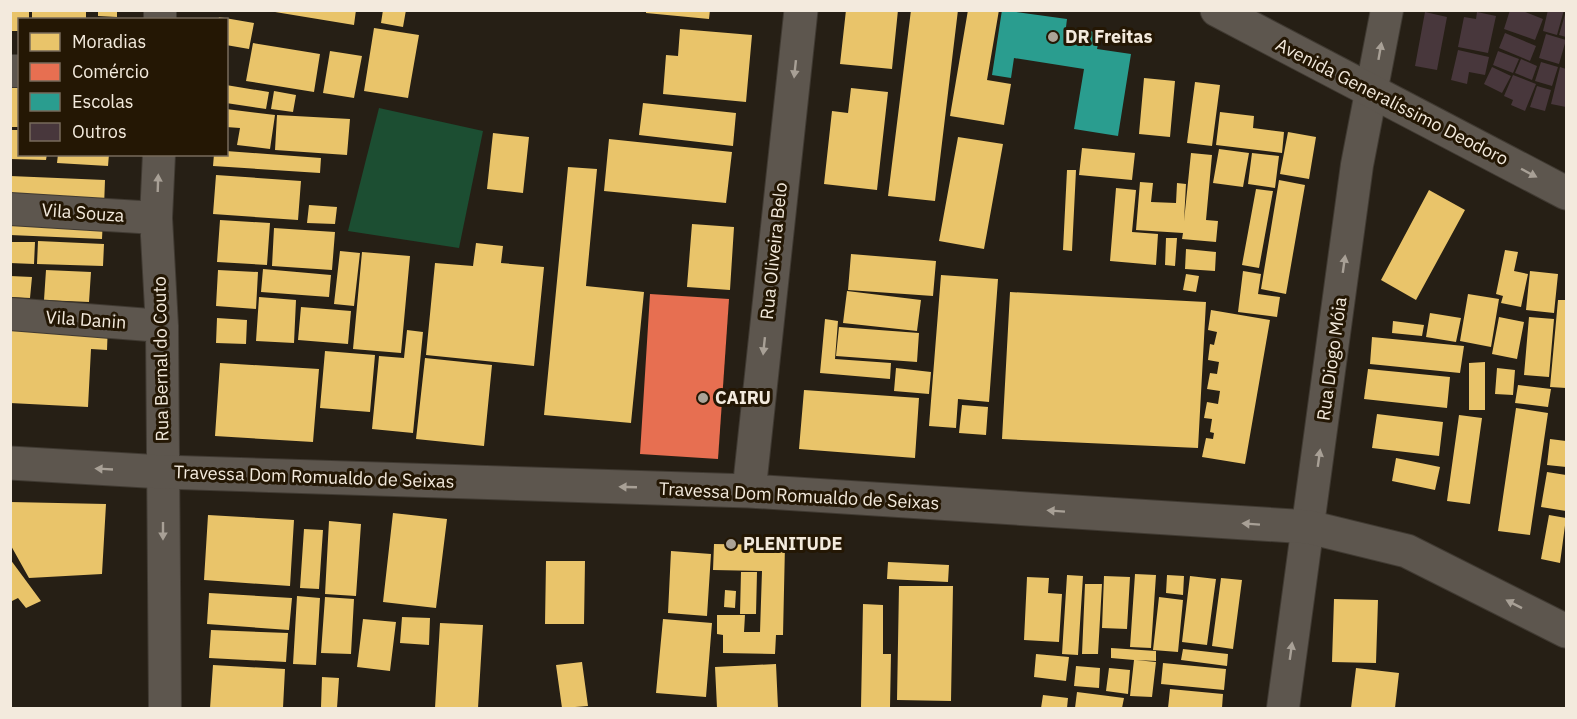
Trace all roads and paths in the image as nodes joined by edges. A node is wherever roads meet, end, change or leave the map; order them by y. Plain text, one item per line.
1 (801, 10) edge
2 (1217, 10) edge
3 (1387, 10) edge
4 (1372, 93) junction
5 (159, 156) edge
6 (1566, 193) edge
7 (10, 209) edge
8 (156, 218) junction
9 (10, 314) edge
10 (162, 326) junction
11 (10, 463) edge
12 (163, 472) junction
13 (749, 491) junction
14 (1309, 527) junction
15 (1566, 631) edge
16 (165, 708) edge
17 (1283, 708) edge

1 -> 13 street, Rua Oliveira Belo
2 - 4 street, Avenida Generalíssimo Deodoro
4 -> 3 street, Rua Diogo Móia
4 -> 6 street, Avenida Generalíssimo Deodoro
14 -> 4 street, Rua Diogo Móia
8 -> 5 street, Rua Bernal do Couto
7 - 8 street, Vila Souza
8 - 10 street, Rua Bernal do Couto
9 - 10 street, Vila Danin
10 - 12 street, Rua Bernal do Couto
12 -> 11 street, Travessa Dom Romualdo de Seixas
13 -> 12 street, Travessa Dom Romualdo de Seixas
12 -> 16 street, Rua Bernal do Couto
14 -> 13 street, Travessa Dom Romualdo de Seixas
15 -> 14 street, Travessa Dom Romualdo de Seixas
17 -> 14 street, Rua Diogo Móia

